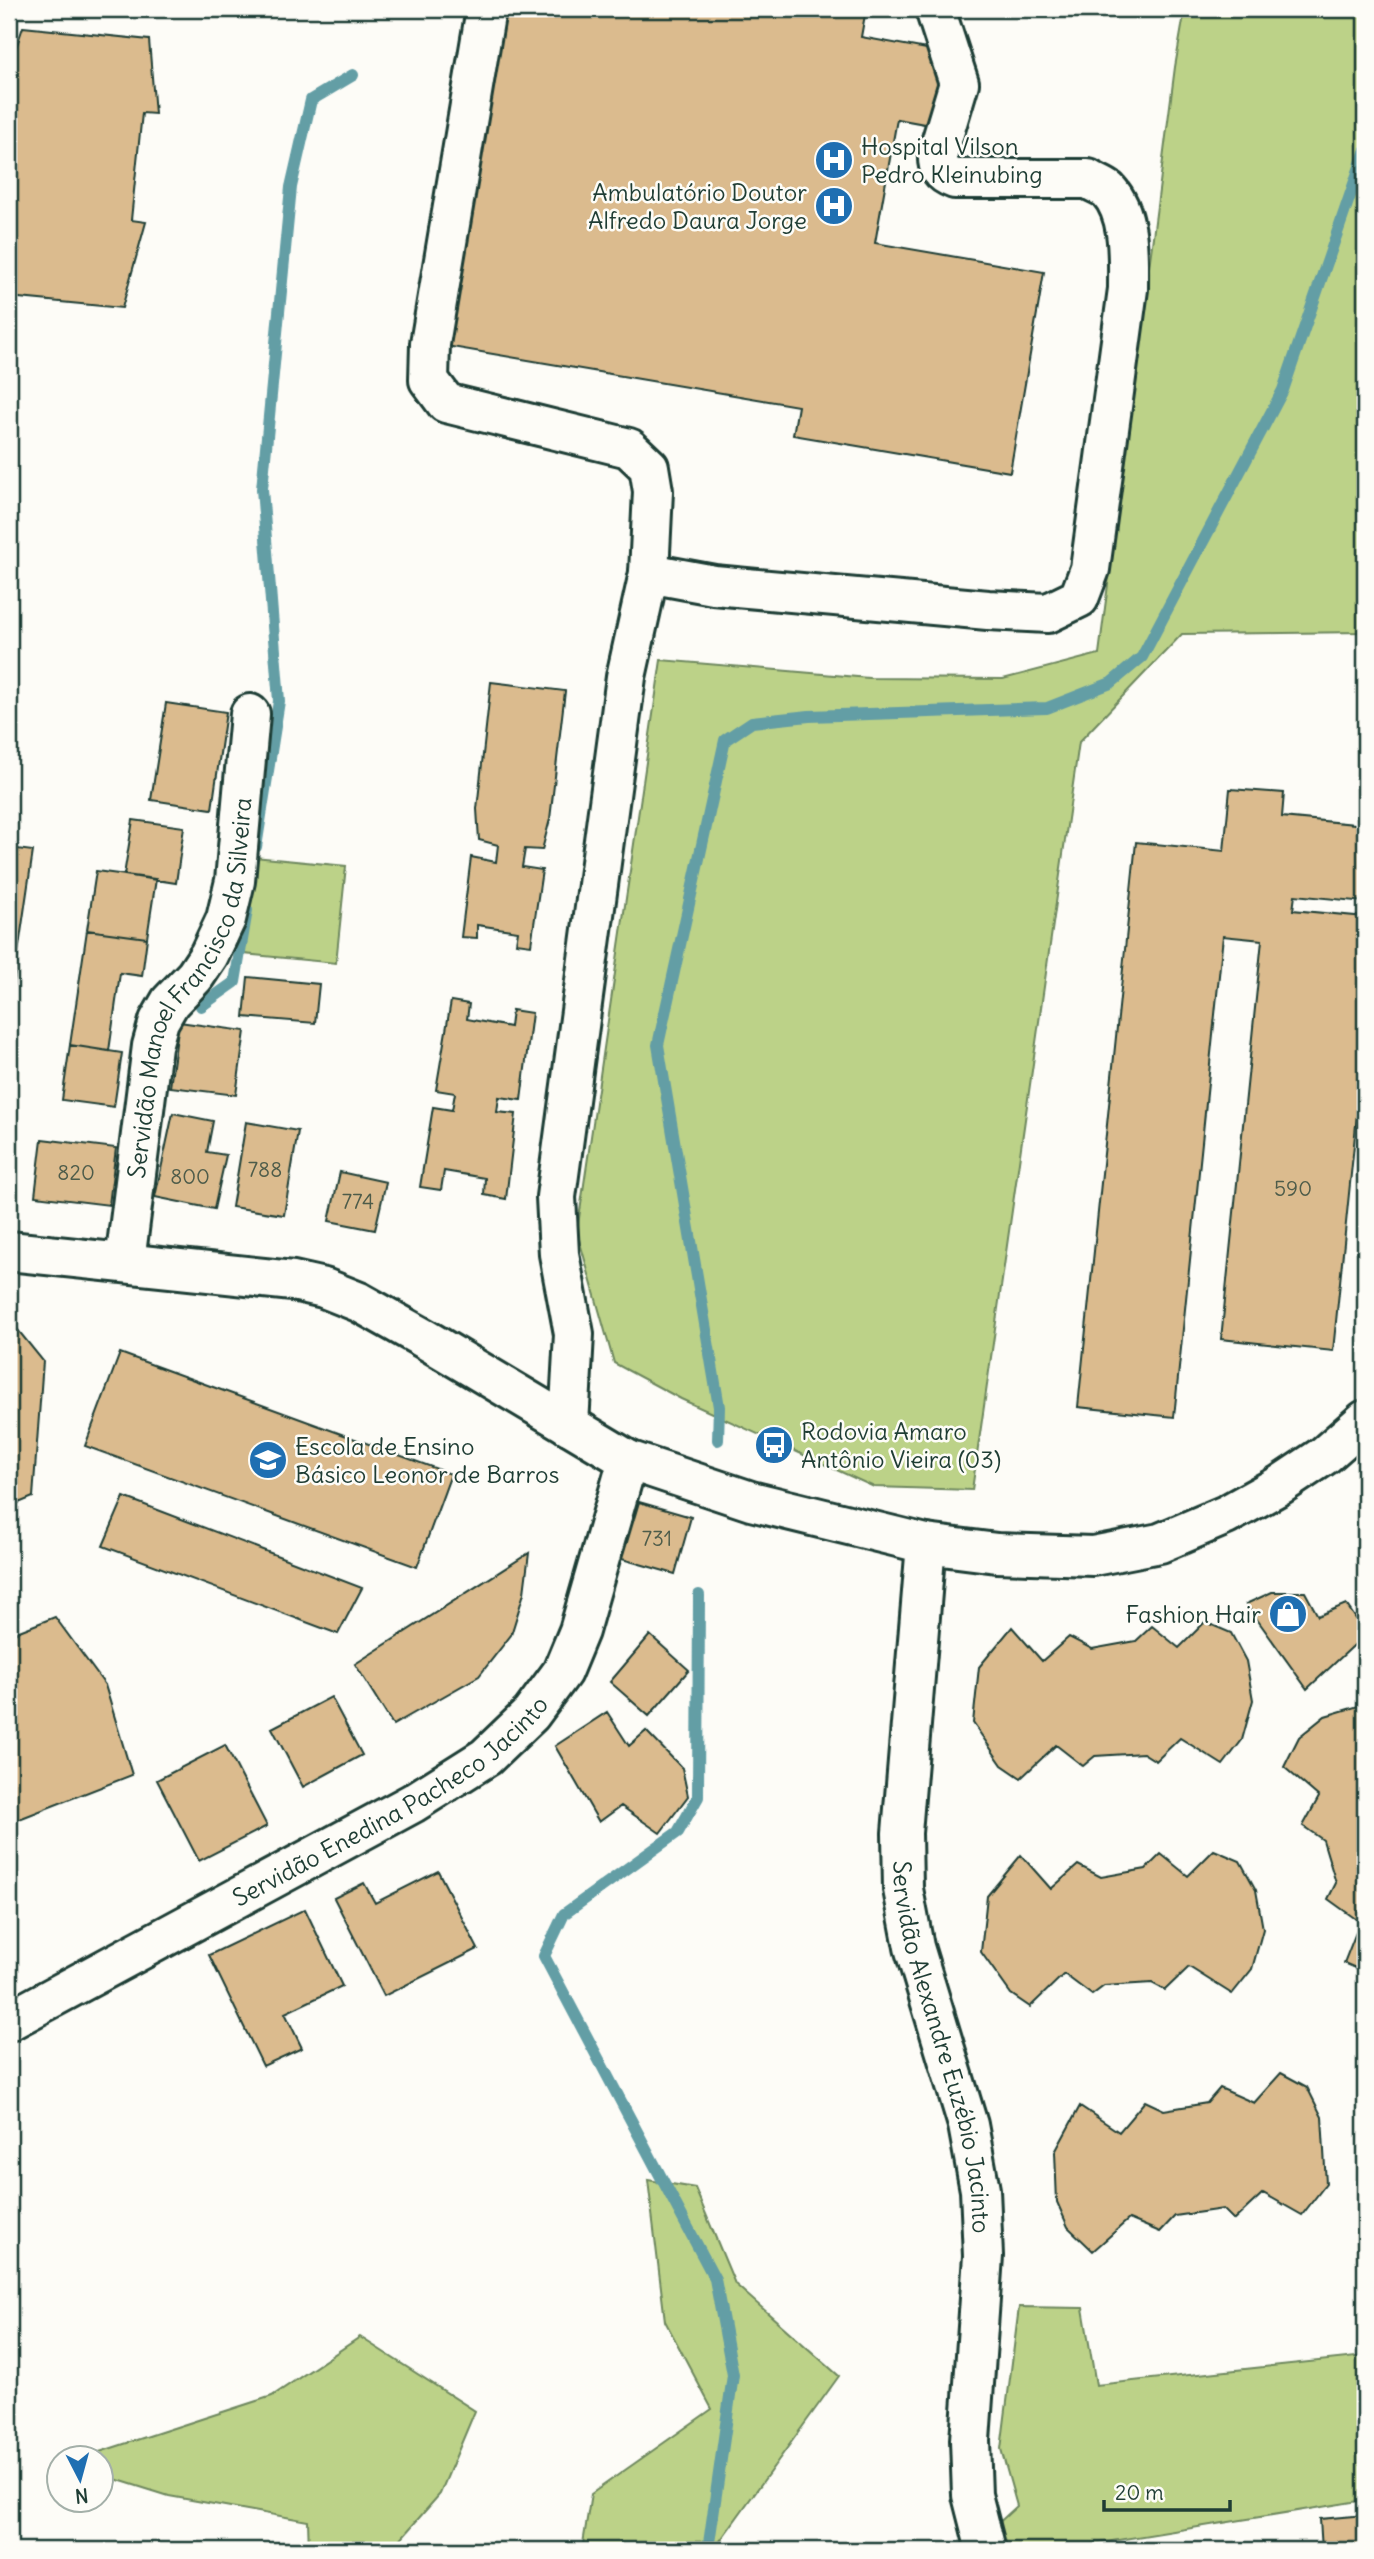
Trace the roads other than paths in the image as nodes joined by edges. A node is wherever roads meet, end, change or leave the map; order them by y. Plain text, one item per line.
1 (486, 9) edge
2 (935, 9) edge
3 (649, 573) junction
4 (250, 714) dead end
5 (9, 1251) edge
6 (125, 1262) junction
7 (1365, 1420) edge
8 (569, 1425) junction
9 (628, 1460) junction
10 (926, 1544) junction
11 (9, 2021) edge
12 (986, 2550) edge

1 - 3 street
2 - 3 street
3 - 8 street
4 - 6 street, Servidão Manoel Francisco da Silveira
5 - 6 street
6 - 8 street
7 - 10 street
8 - 9 street
9 - 10 street
9 - 11 street, Servidão Enedina Pacheco Jacinto
10 - 12 street, Servidão Alexandre Euzébio Jacinto

